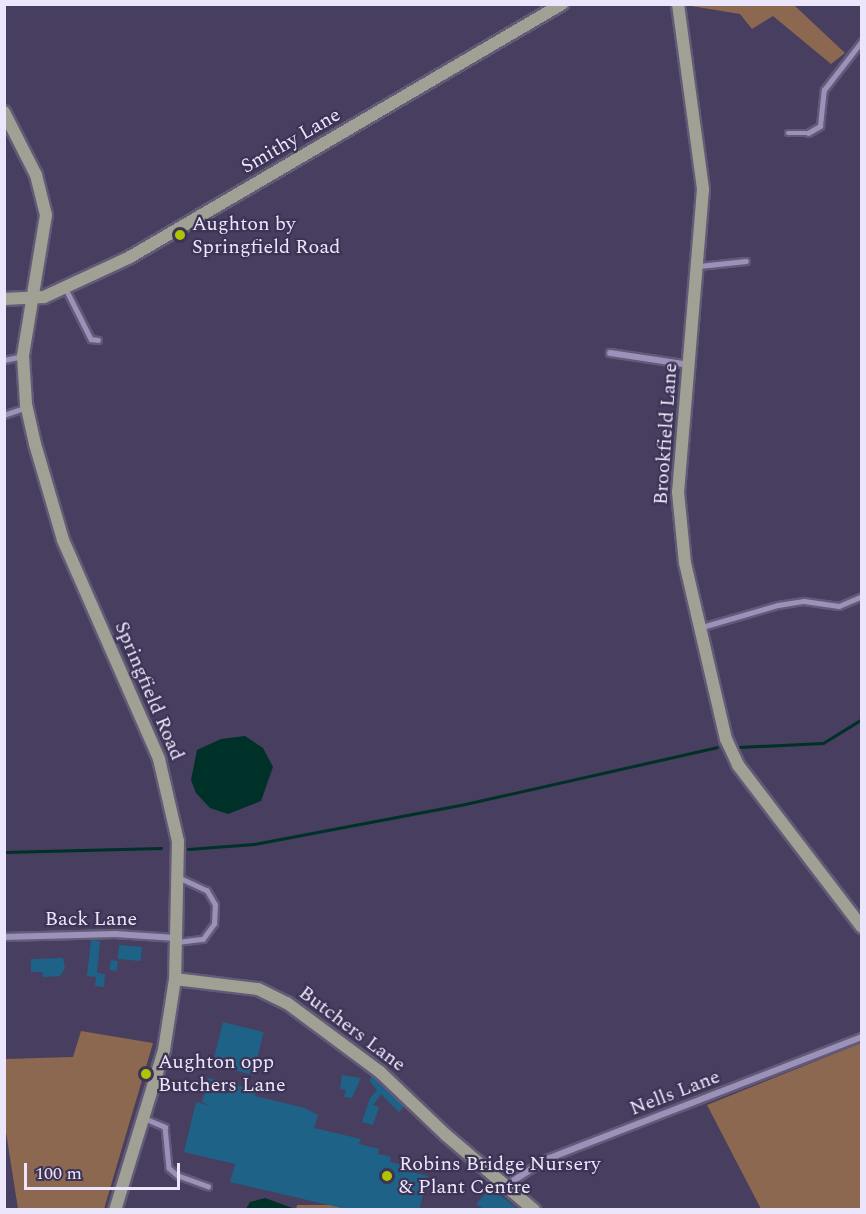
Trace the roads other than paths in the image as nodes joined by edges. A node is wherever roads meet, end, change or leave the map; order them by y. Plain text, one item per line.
1 (562, 4) edge
2 (678, 4) edge
3 (861, 41) edge
4 (4, 112) edge
5 (789, 133) dead end
6 (746, 261) dead end
7 (699, 266) junction
8 (66, 289) junction
9 (4, 299) edge
10 (32, 300) junction
11 (98, 340) dead end
12 (610, 353) dead end
13 (23, 356) junction
14 (4, 360) edge
15 (690, 365) junction
16 (27, 408) junction
17 (4, 415) edge
18 (861, 596) edge
19 (699, 627) junction
20 (179, 878) junction
21 (861, 927) edge
22 (4, 937) edge
23 (177, 940) junction
24 (175, 979) junction
25 (861, 1037) edge
26 (144, 1118) junction
27 (208, 1186) dead end
28 (505, 1187) junction
29 (115, 1209) edge
30 (534, 1209) edge

1 - 8 street, Smithy Lane
2 - 7 street, Brookfield Lane
3 - 5 lane
4 - 10 street, Springfield Road
6 - 7 lane
7 - 15 street, Brookfield Lane
8 - 10 street, Smithy Lane
8 - 11 lane
9 - 10 street, Smithy Lane
10 - 13 street, Springfield Road
12 - 15 street
13 - 14 lane
13 - 16 street, Springfield Road
15 - 19 street, Brookfield Lane
16 - 17 lane
16 - 20 street, Springfield Road
18 - 19 lane
19 - 21 street, Brookfield Lane
20 - 23 street, Springfield Road
20 - 23 lane
22 - 23 street, Back Lane
23 - 24 street, Springfield Road
24 - 26 street, Springfield Road
24 - 28 street, Butchers Lane
25 - 28 street, Nells Lane
26 - 27 lane
26 - 29 street, Springfield Road
28 - 30 street, Butchers Lane

